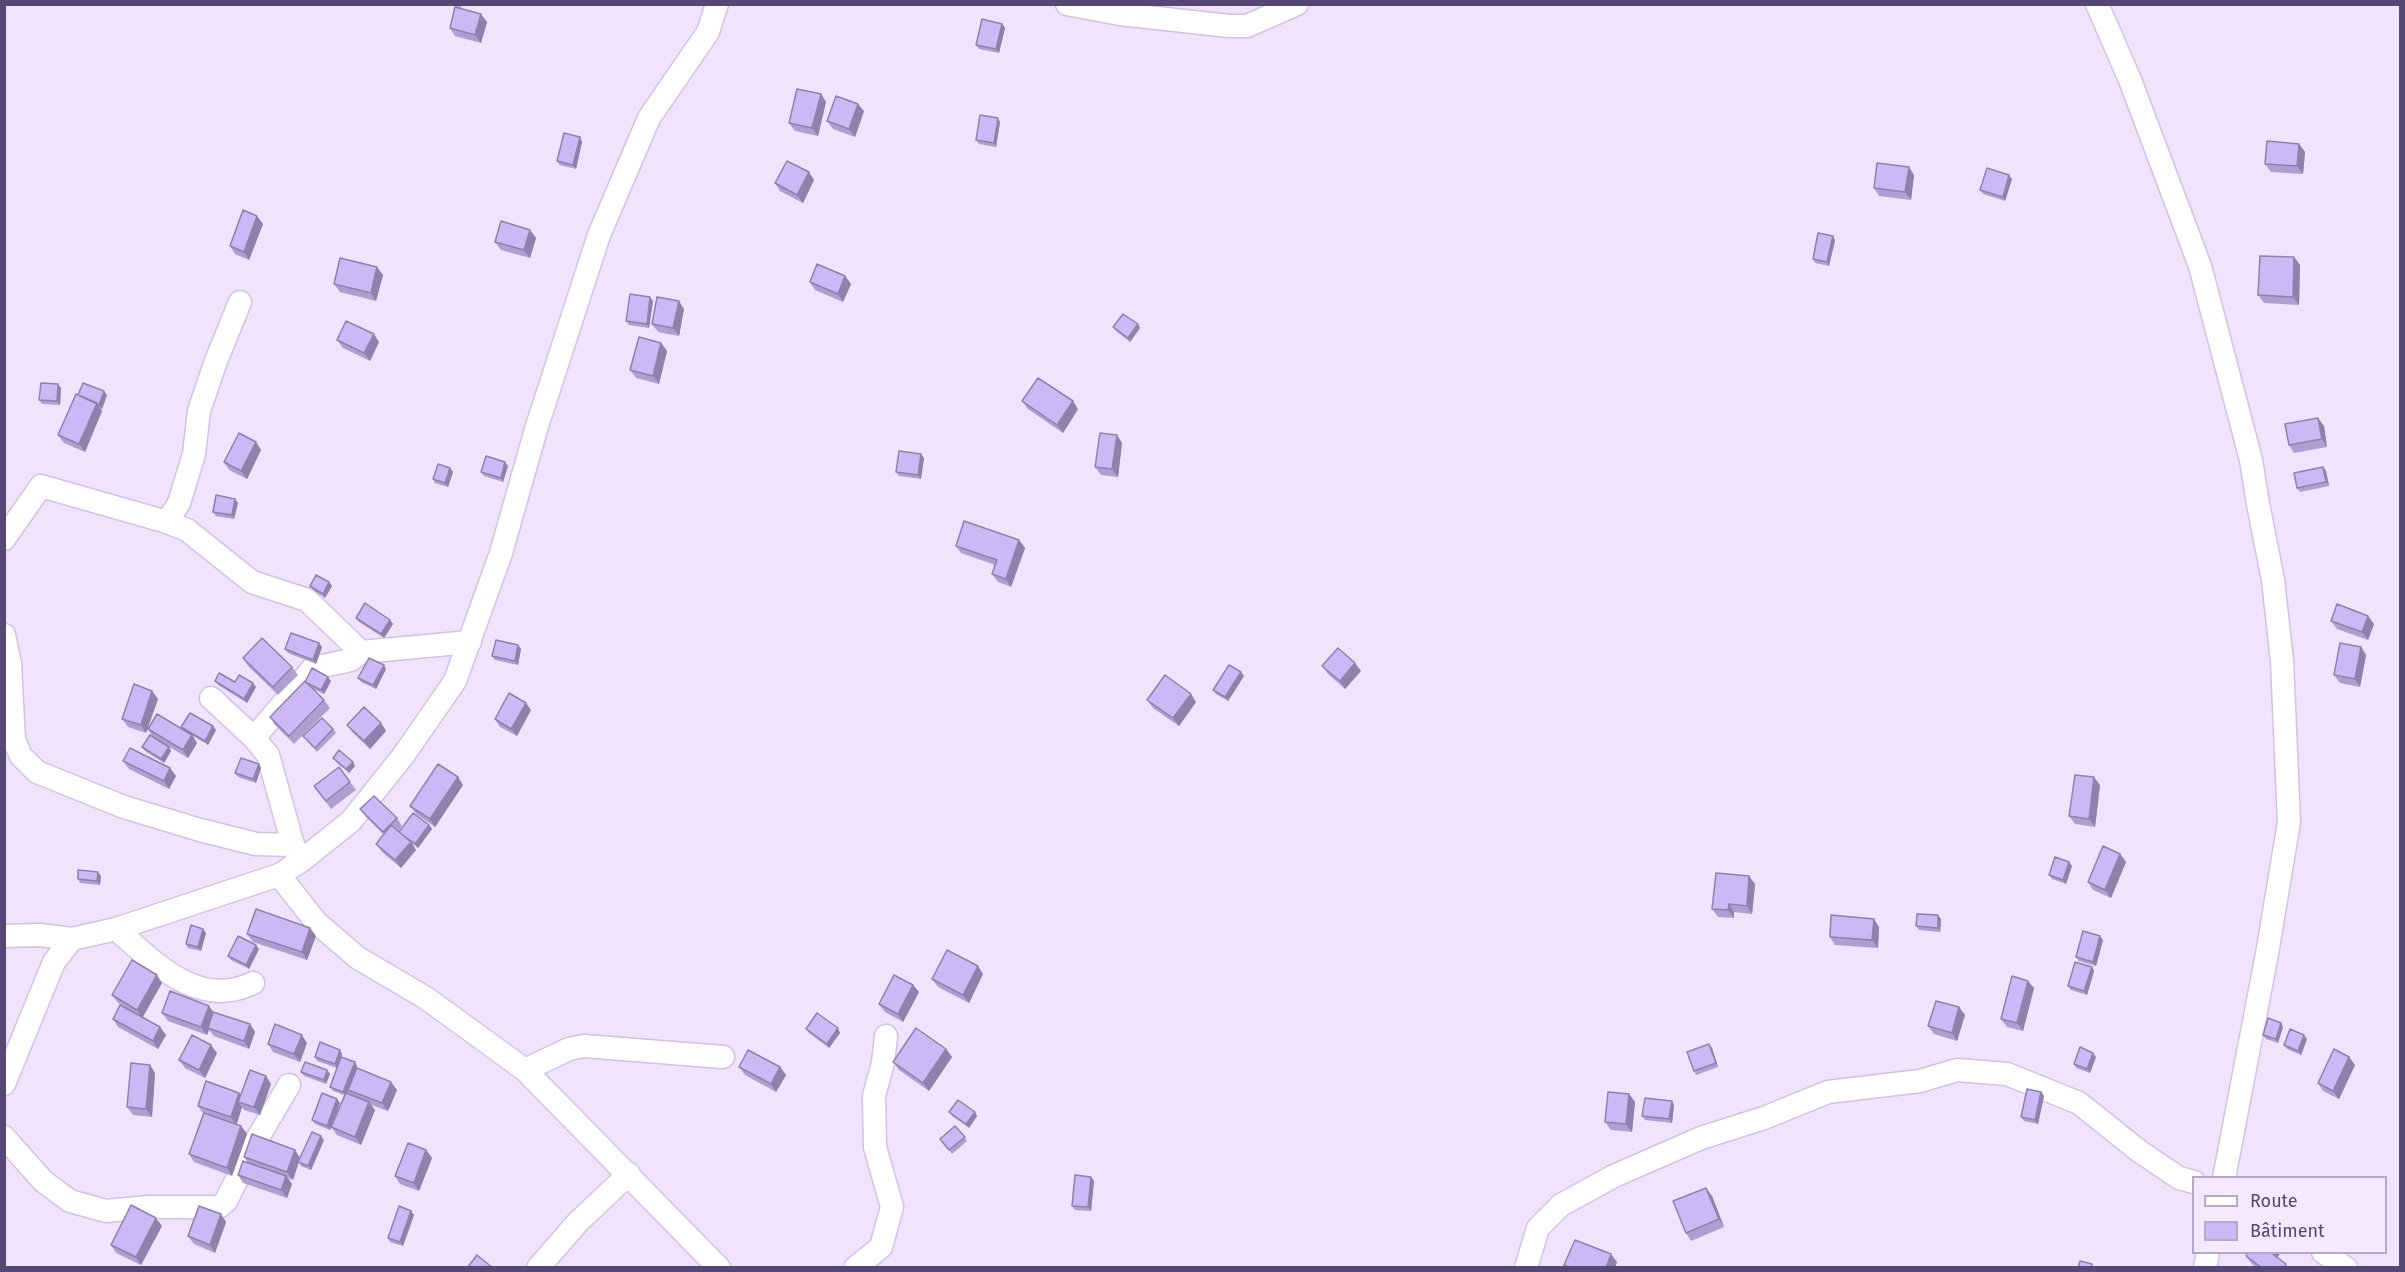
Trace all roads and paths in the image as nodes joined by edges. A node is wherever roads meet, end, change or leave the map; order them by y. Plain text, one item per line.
1 (717, 4) edge
2 (1067, 4) edge
3 (1297, 4) edge
4 (2097, 4) edge
5 (240, 302) dead end
6 (167, 522) junction
7 (4, 539) edge
8 (4, 635) edge
9 (470, 642) junction
10 (361, 652) junction
11 (211, 698) dead end
12 (254, 738) junction
13 (297, 853) junction
14 (279, 875) junction
15 (116, 929) junction
16 (4, 936) edge
17 (72, 939) junction
18 (253, 983) dead end
19 (886, 1036) dead end
20 (723, 1057) dead end
21 (525, 1070) junction
22 (4, 1084) edge
23 (289, 1085) dead end
24 (4, 1137) edge
25 (629, 1174) junction
26 (2224, 1176) edge
27 (2192, 1182) edge
28 (2326, 1254) edge
29 (538, 1268) edge
30 (719, 1268) edge
31 (855, 1268) edge
32 (1526, 1268) edge
33 (2346, 1268) edge

1 - 9 street
2 - 3 street
4 - 26 street
5 - 6 street
6 - 7 street
6 - 10 street
8 - 13 street
9 - 10 street
9 - 13 street
10 - 12 street
11 - 12 street
12 - 13 street
13 - 14 street
14 - 15 street
14 - 21 street
15 - 17 street
15 - 18 street
16 - 17 street
17 - 22 street
19 - 31 street
20 - 21 street
21 - 25 street
23 - 24 street
25 - 29 street
25 - 30 street
27 - 32 street
28 - 33 street

